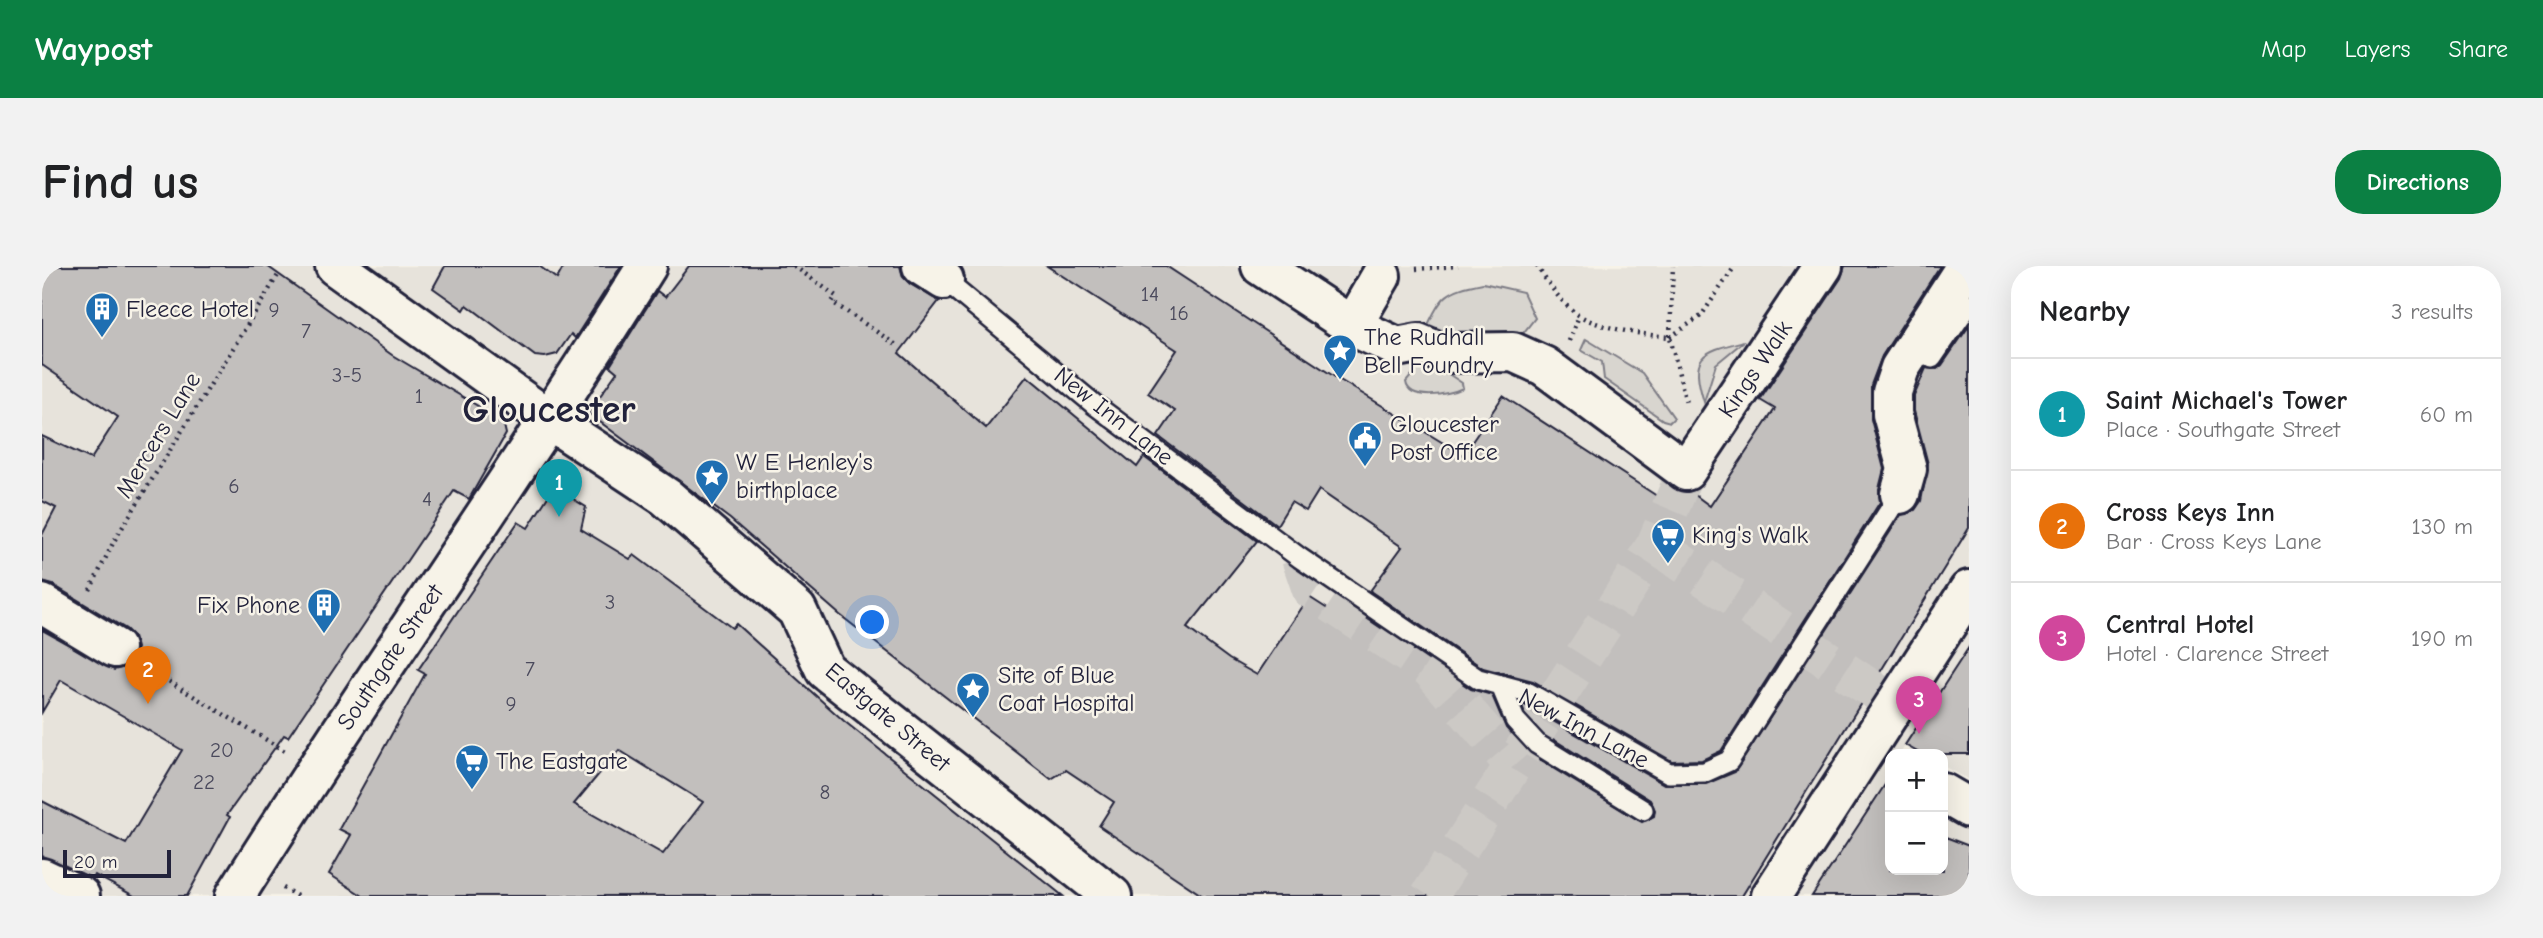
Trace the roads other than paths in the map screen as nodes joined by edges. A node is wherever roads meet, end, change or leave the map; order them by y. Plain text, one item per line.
1 (335, 266) edge
2 (647, 266) edge
3 (1261, 266) edge
4 (1823, 266) edge
5 (1966, 266) edge
6 (933, 273) edge
7 (1381, 276) dead end
8 (1969, 304) edge
9 (1352, 326) junction
10 (1932, 358) dead end
11 (551, 421) junction
12 (1900, 494) joint
13 (1969, 590) edge
14 (42, 604) edge
15 (115, 648) road end
16 (1501, 686) junction
17 (1878, 757) edge
18 (1948, 796) edge
19 (1969, 807) edge
20 (1643, 810) dead end
21 (42, 878) edge
22 (80, 896) edge
23 (235, 896) edge
24 (1112, 896) edge
25 (1771, 896) edge

1 - 11 street, Eastgate Street
2 - 11 street, Southgate Street
3 - 9 street
4 - 9 street, Kings Walk
5 - 12 street, New Inn Lane
6 - 16 lane, New Inn Lane
7 - 9 street
8 - 10 lane
11 - 23 street, Southgate Street
11 - 24 street, Eastgate Street
12 - 16 lane, New Inn Lane
13 - 17 street
14 - 15 street
16 - 20 lane
17 - 25 street
18 - 19 street
21 - 22 street

